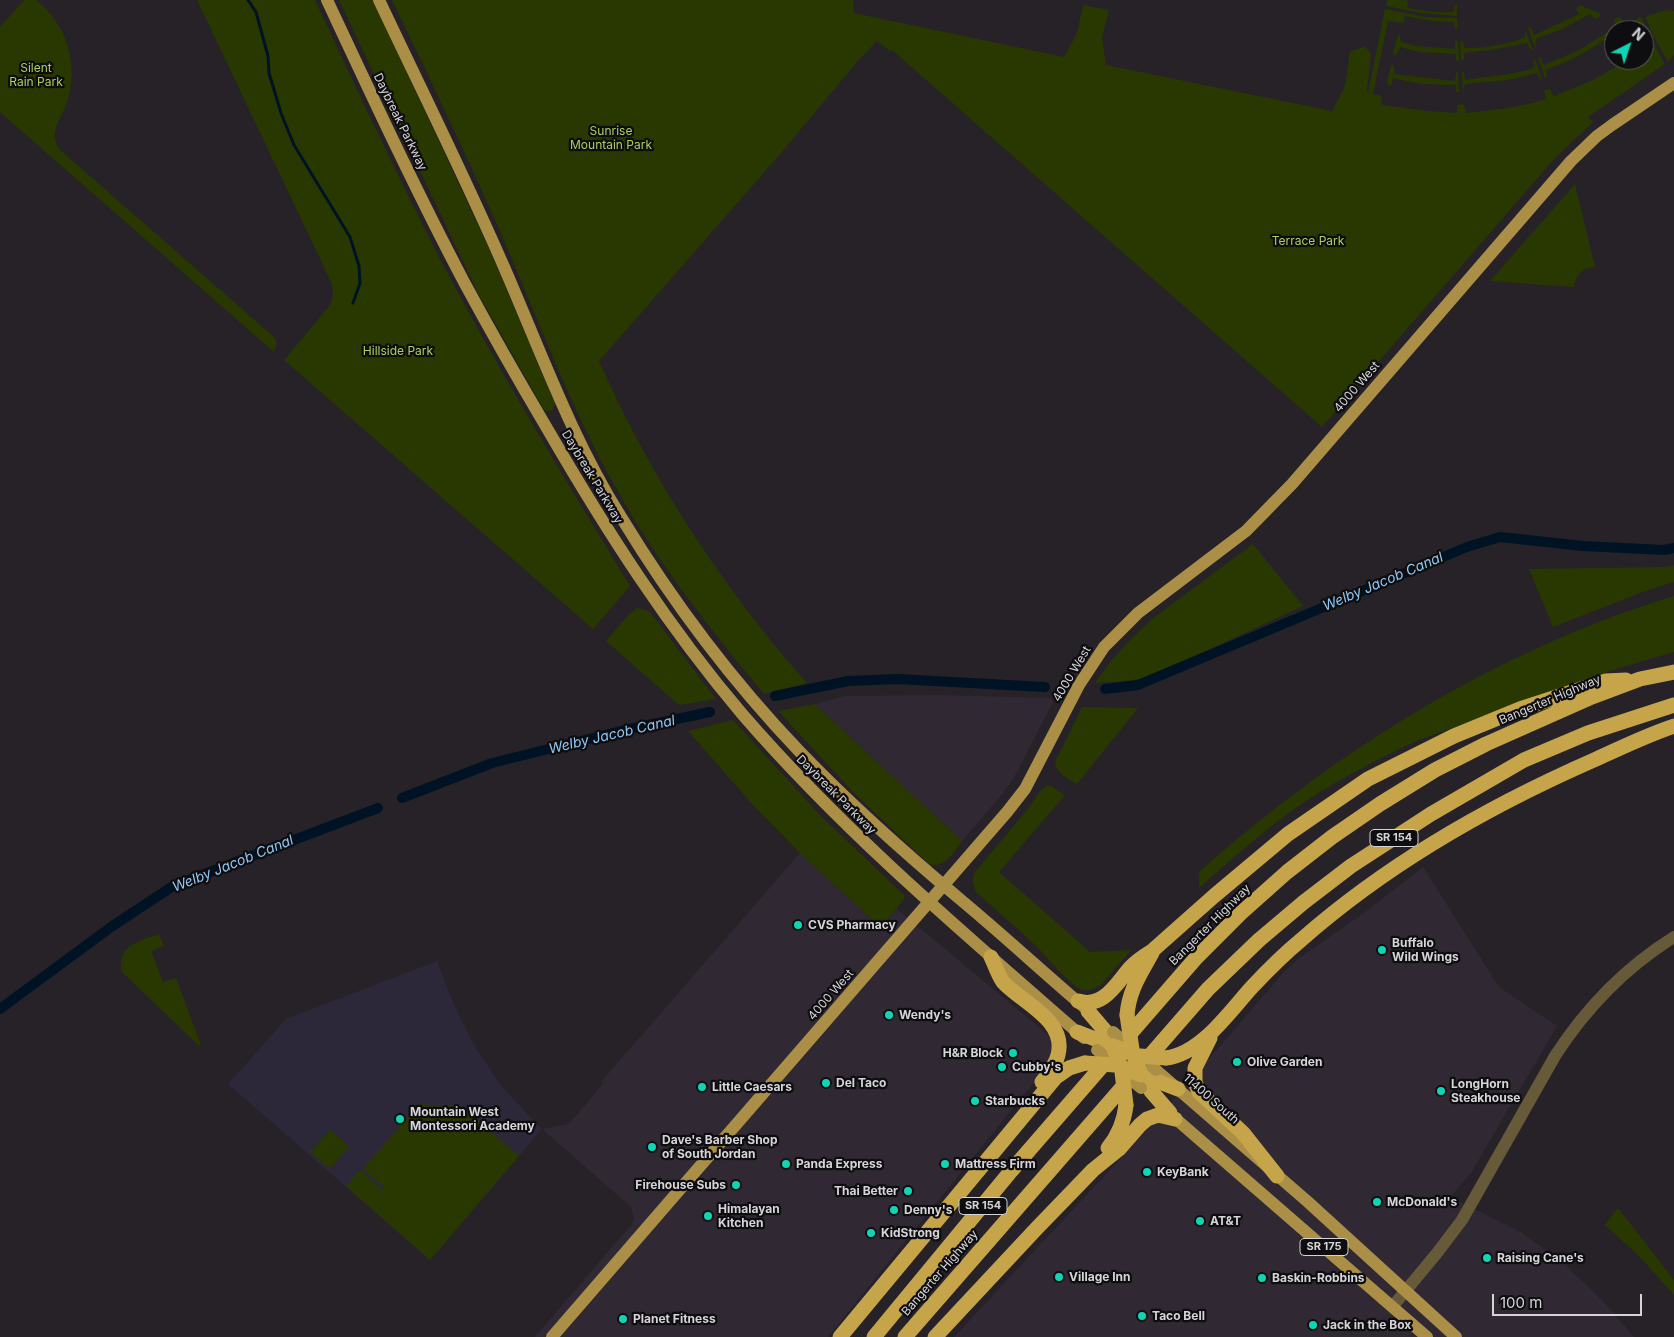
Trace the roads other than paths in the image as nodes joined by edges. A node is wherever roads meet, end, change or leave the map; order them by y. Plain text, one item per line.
1 (327, 0) edge
2 (379, 0) edge
3 (1674, 83) edge
4 (1674, 672) edge
5 (1640, 679) junction
6 (1674, 705) edge
7 (1674, 726) edge
8 (944, 886) junction
9 (929, 903) junction
10 (1674, 937) edge
11 (1152, 951) junction
12 (991, 957) junction
13 (1083, 1006) junction
14 (1216, 1027) junction
15 (1077, 1032) joint
16 (1105, 1041) junction
17 (1135, 1053) junction
18 (1119, 1068) junction
19 (1146, 1078) junction
20 (1178, 1089) joint
21 (1024, 1115) junction
22 (1172, 1116) junction
23 (1093, 1170) junction
24 (1277, 1176) junction
25 (1405, 1292) junction
26 (1393, 1306) junction
27 (552, 1337) edge
28 (840, 1337) edge
29 (874, 1337) edge
30 (904, 1337) edge
31 (936, 1337) edge
32 (1427, 1337) edge
33 (1456, 1337) edge

1 - 9 main road, Daybreak Parkway
2 - 8 main road, Daybreak Parkway
3 - 8 main road, 4000 West
4 - 5 highway, Bangerter Highway / SR 154
5 - 11 highway
5 - 29 highway, Bangerter Highway / SR 154
6 - 30 highway, Bangerter Highway / SR 154
7 - 14 highway
8 - 9 main road, 4000 West
8 - 13 main road
9 - 12 main road
9 - 27 main road, 4000 West
10 - 25 street
11 - 13 highway
11 - 17 highway, bridge
12 - 15 main road
12 - 21 highway
13 - 16 highway
14 - 17 highway, bridge
14 - 24 highway
15 - 16 highway
16 - 17 highway, bridge
16 - 18 highway, bridge
17 - 19 highway, bridge
18 - 19 highway, bridge
18 - 21 highway, bridge
18 - 23 highway, bridge
19 - 20 highway
19 - 22 highway
20 - 24 main road, 11400 South / SR 175
21 - 28 highway
22 - 23 highway
22 - 26 main road, SR 175
23 - 31 highway
24 - 25 main road, 11400 South / SR 175
25 - 26 street
25 - 33 main road, 11400 South / SR 175
26 - 32 main road, SR 175

